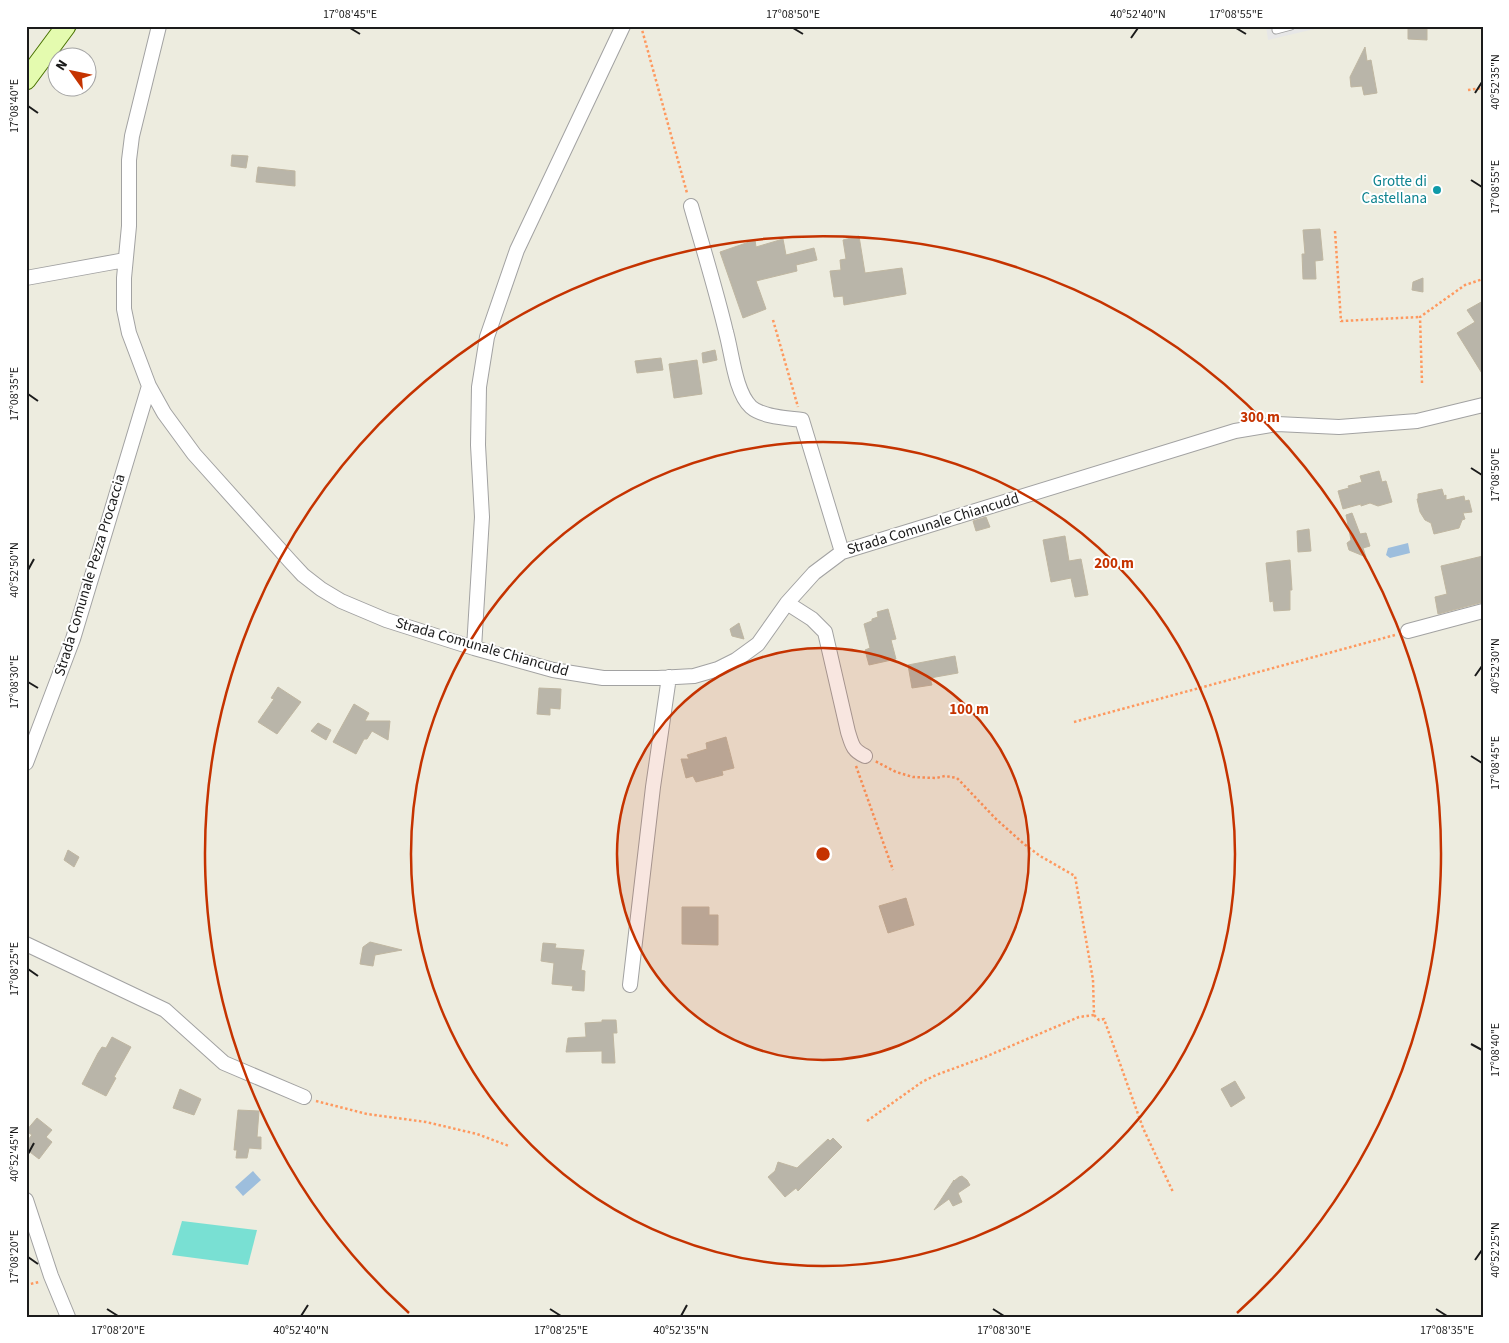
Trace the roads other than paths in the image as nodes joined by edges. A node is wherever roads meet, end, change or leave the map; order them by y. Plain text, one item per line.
1 (66, 26) edge
2 (159, 26) edge
3 (623, 26) edge
4 (1291, 26) edge
5 (1276, 30) dead end
6 (26, 80) edge
7 (691, 206) road end
8 (125, 260) junction
9 (26, 278) edge
10 (149, 386) junction
11 (1483, 405) edge
12 (842, 552) junction
13 (788, 604) junction
14 (1483, 611) edge
15 (1408, 631) road end
16 (474, 648) junction
17 (668, 677) junction
18 (859, 752) road end
19 (26, 763) edge
20 (26, 944) edge
21 (630, 985) dead end
22 (304, 1097) road end
23 (26, 1200) edge
24 (68, 1317) edge

1 - 6 main road
2 - 8 street, Strada Comunale Chiancudd
3 - 16 street
4 - 5 lane
7 - 12 street
8 - 9 street
8 - 10 street, Strada Comunale Chiancudd
10 - 16 street, Strada Comunale Chiancudd
10 - 19 street, Strada Comunale Pezza Procaccia
11 - 12 street, Strada Comunale Chiancudd
12 - 13 street, Strada Comunale Chiancudd
13 - 17 street, Strada Comunale Chiancudd
13 - 18 street
14 - 15 street
16 - 17 street, Strada Comunale Chiancudd
17 - 21 street
20 - 22 street
23 - 24 street

